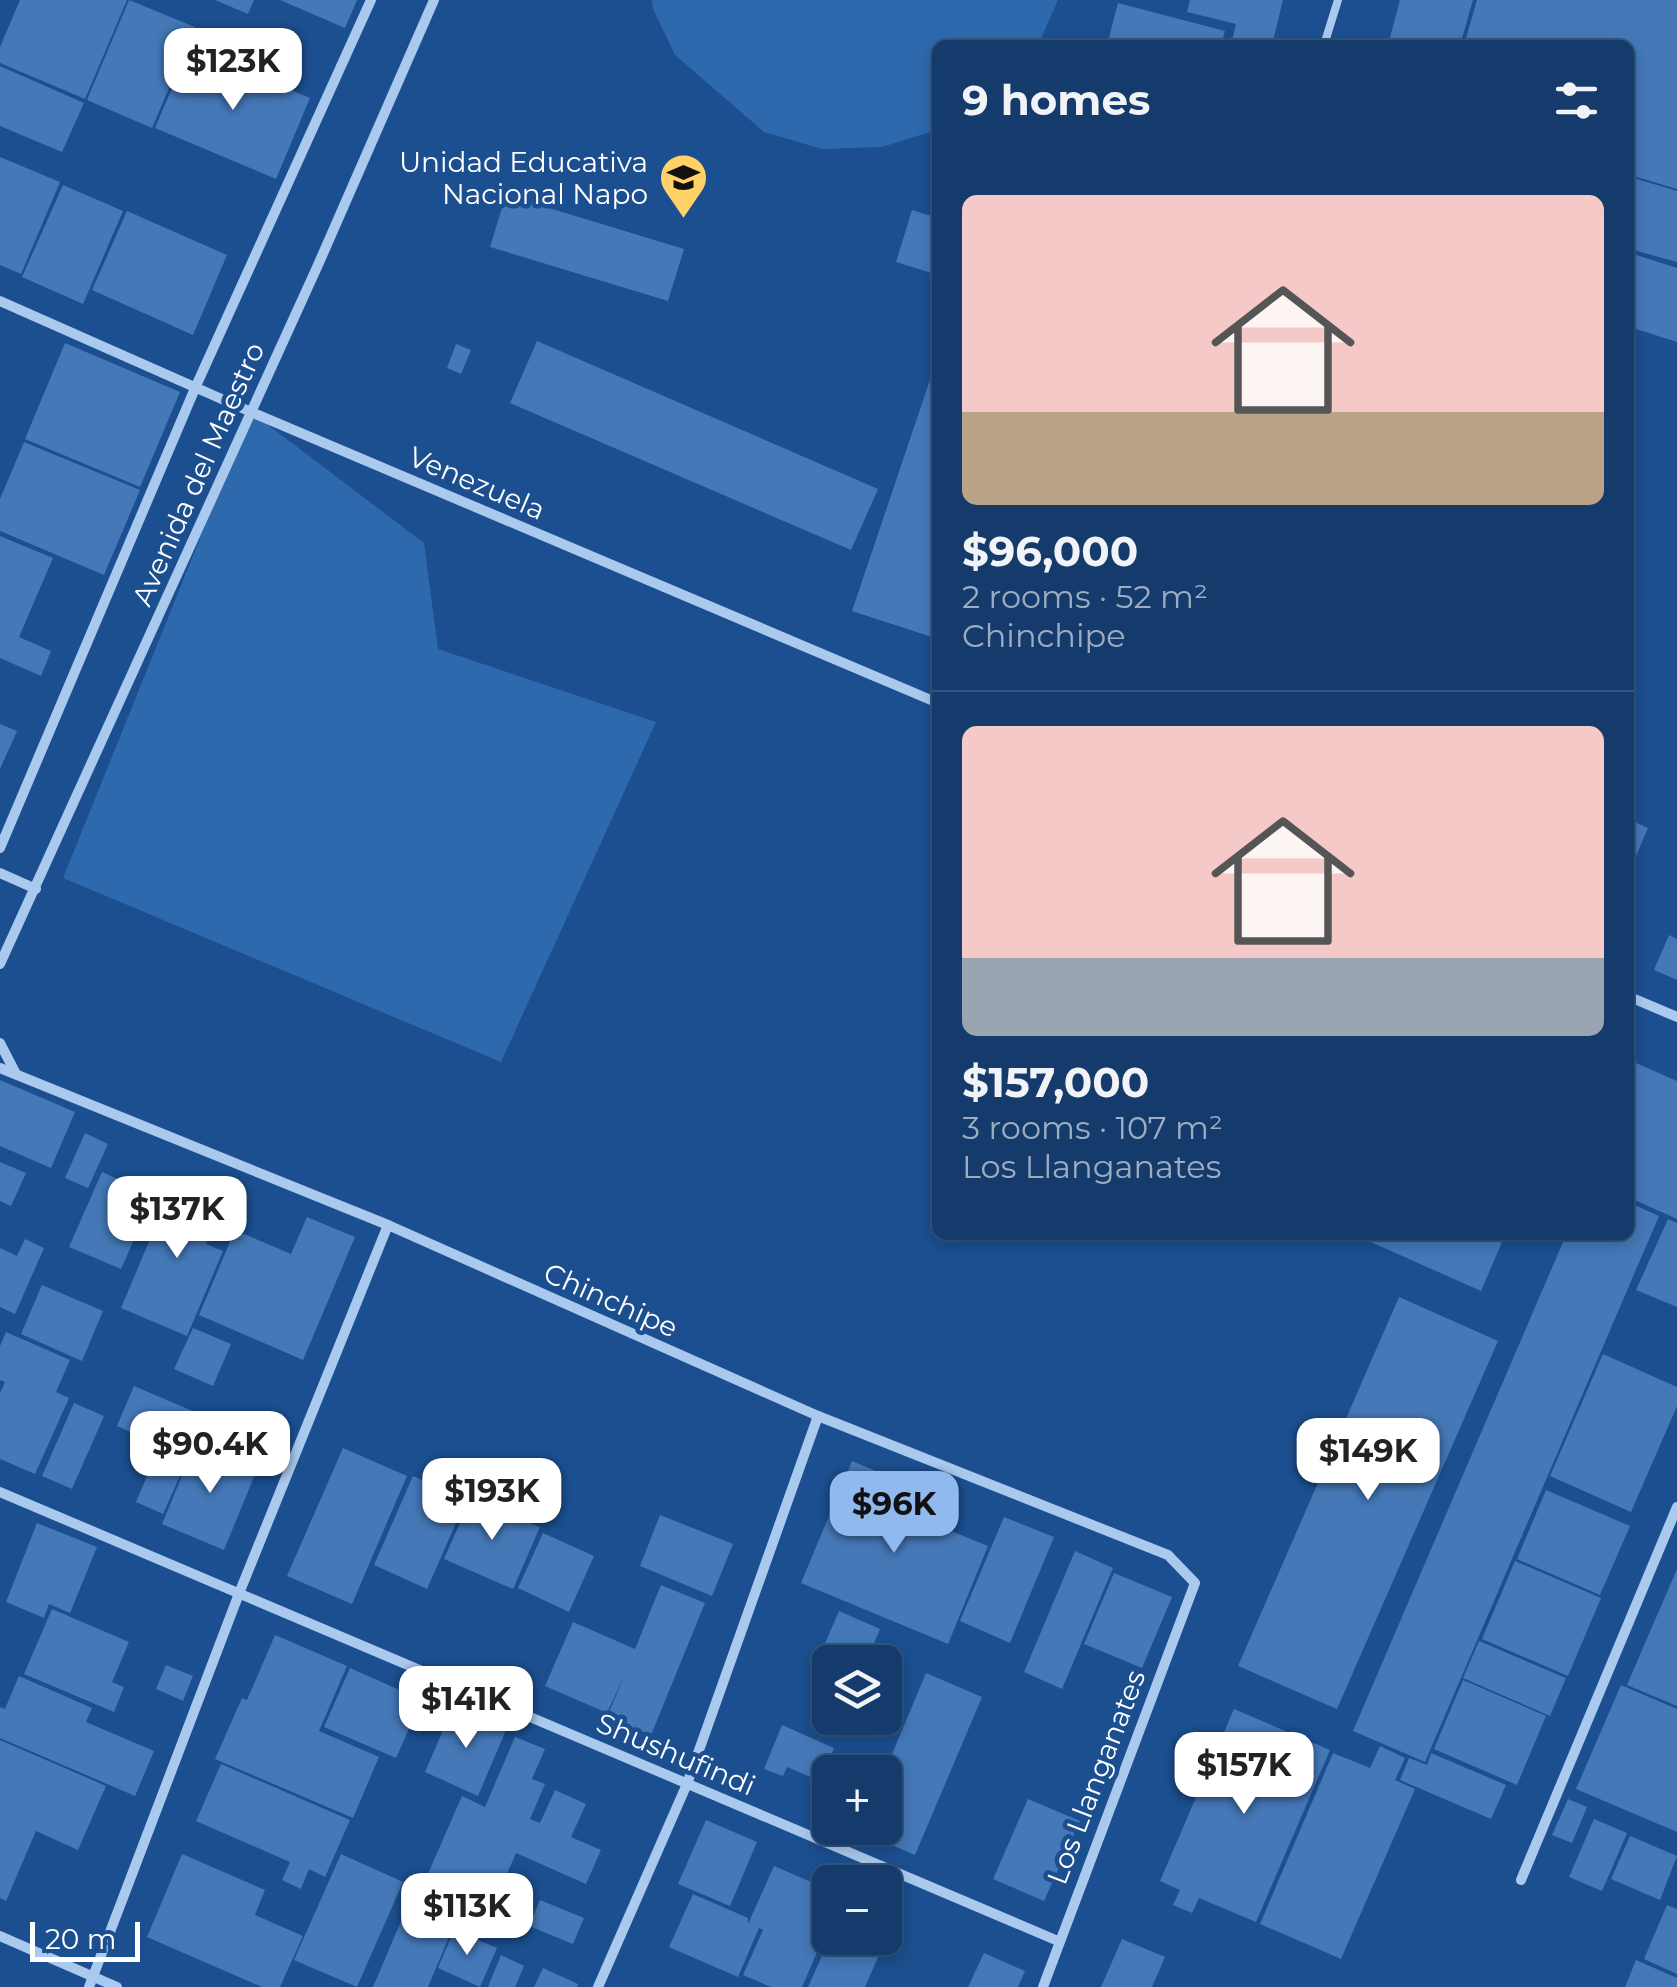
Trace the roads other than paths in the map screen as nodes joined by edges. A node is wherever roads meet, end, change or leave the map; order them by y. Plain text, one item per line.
1 (371, 0) edge
2 (434, 0) edge
3 (1338, 0) edge
4 (1326, 40) edge
5 (0, 301) edge
6 (196, 386) junction
7 (251, 412) junction
8 (932, 700) edge
9 (0, 848) edge
10 (0, 873) edge
11 (36, 889) junction
12 (0, 964) edge
13 (1634, 999) edge
14 (1677, 1017) edge
15 (0, 1043) edge
16 (0, 1068) edge
17 (16, 1075) junction
18 (388, 1226) junction
19 (818, 1416) junction
20 (0, 1492) edge
21 (1677, 1506) edge
22 (1195, 1584) joint
23 (240, 1592) junction
24 (687, 1784) junction
25 (1521, 1880) dead end
26 (0, 1936) edge
27 (1058, 1942) junction
28 (92, 1982) edge
29 (117, 1987) edge
30 (598, 1987) edge
31 (1043, 1987) edge

1 - 6 street
2 - 7 street, Avenida del Maestro
3 - 4 lane
5 - 6 street, Venezuela
6 - 7 street, Venezuela
6 - 9 street
7 - 8 street, Venezuela
7 - 11 street, Avenida del Maestro
10 - 11 street
11 - 12 street, Avenida del Maestro
13 - 14 street
15 - 17 street
16 - 17 street, Chinchipe
17 - 18 street, Chinchipe
18 - 19 street, Chinchipe
18 - 23 street
19 - 22 street, Chinchipe
19 - 24 street
20 - 23 street, Shushufindi
21 - 25 street
22 - 27 street, Los Llanganates
23 - 24 street, Shushufindi
23 - 28 street
24 - 27 street, Shushufindi
24 - 30 street
26 - 28 street
27 - 31 street, Los Llanganates
28 - 29 street

